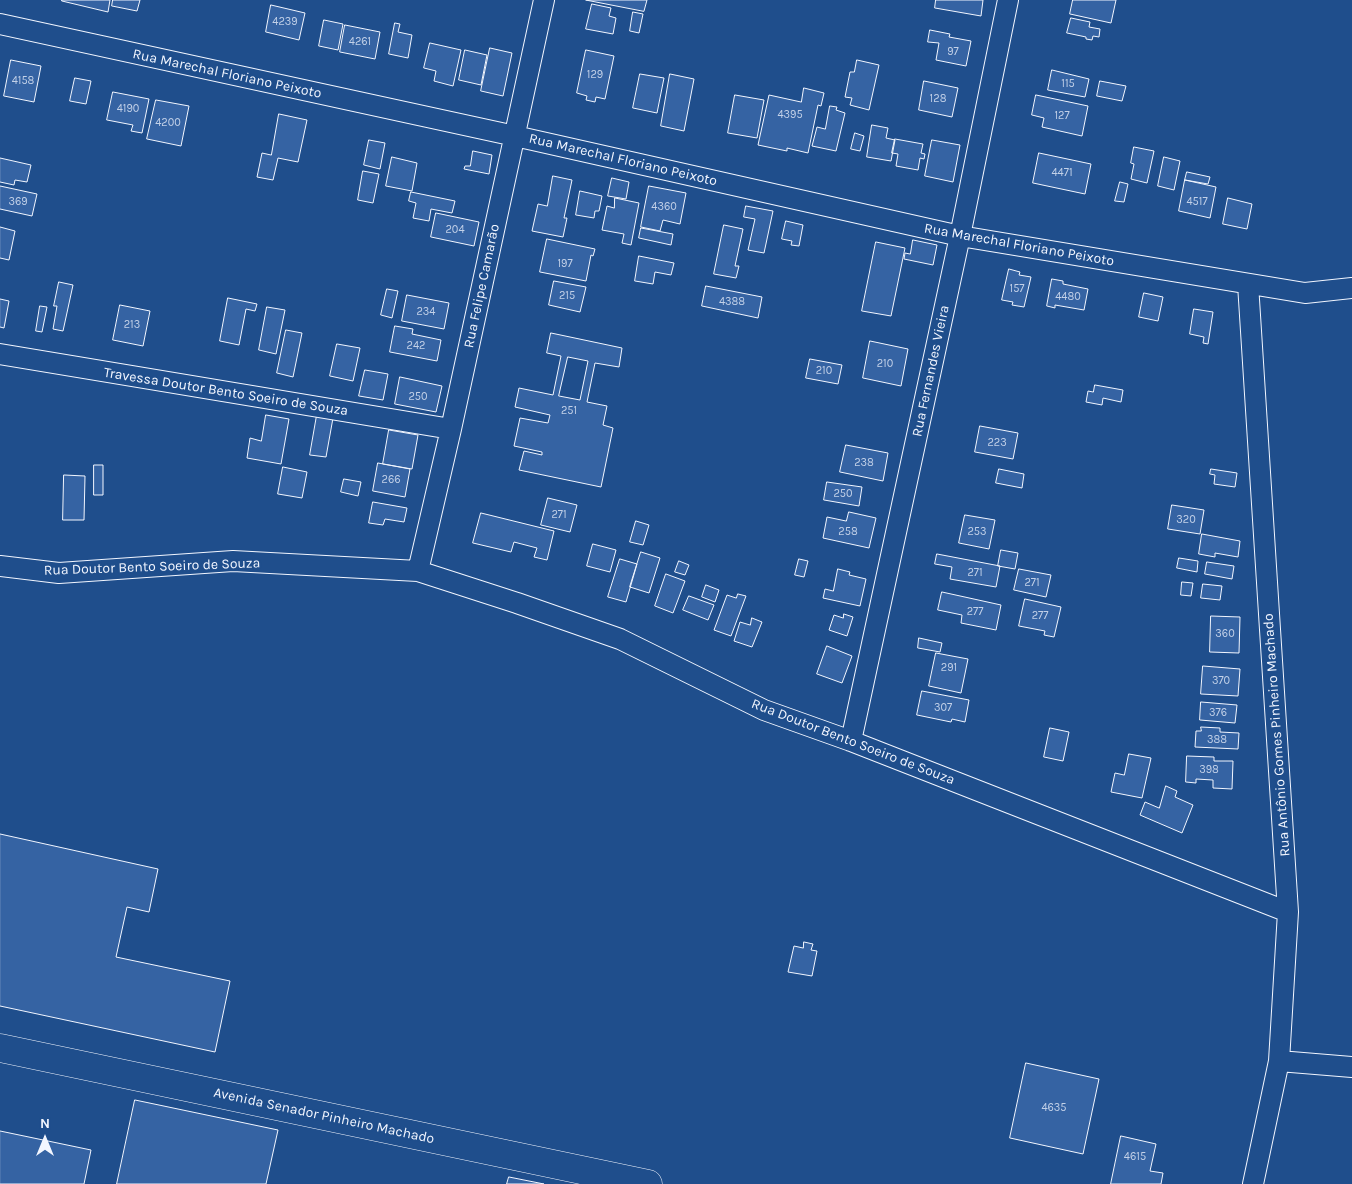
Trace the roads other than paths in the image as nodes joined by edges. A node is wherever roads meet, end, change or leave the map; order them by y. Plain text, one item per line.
1 (544, 0) edge
2 (1008, 0) edge
3 (0, 24) edge
4 (515, 136) junction
5 (960, 236) junction
6 (1248, 284) junction
7 (1352, 288) edge
8 (0, 354) edge
9 (451, 429) junction
10 (0, 566) edge
11 (418, 571) junction
12 (851, 741) junction
13 (1288, 912) junction
14 (0, 1048) edge
15 (1279, 1061) junction
16 (1352, 1067) edge
17 (648, 1184) edge
18 (1253, 1184) edge

1 - 4 street, Rua Felipe Camarão
2 - 5 street, Rua Fernandes Vieira
3 - 4 street, Rua Marechal Floriano Peixoto
4 - 5 street, Rua Marechal Floriano Peixoto
4 - 9 street, Rua Felipe Camarão
5 - 6 street, Rua Marechal Floriano Peixoto
5 - 12 street, Rua Fernandes Vieira
6 - 7 street, Rua Marechal Floriano Peixoto
6 - 13 street, Rua Antônio Gomes Pinheiro Machado
8 - 9 street, Travessa Doutor Bento Soeiro de Souza
9 - 11 street, Rua Felipe Camarão
10 - 11 street, Rua Doutor Bento Soeiro de Souza
11 - 12 street, Rua Doutor Bento Soeiro de Souza
12 - 13 street, Rua Doutor Bento Soeiro de Souza
13 - 15 street, Rua Antônio Gomes Pinheiro Machado
14 - 17 main road, Avenida Senador Pinheiro Machado
15 - 16 street
15 - 18 street, Rua Antônio Gomes Pinheiro Machado

